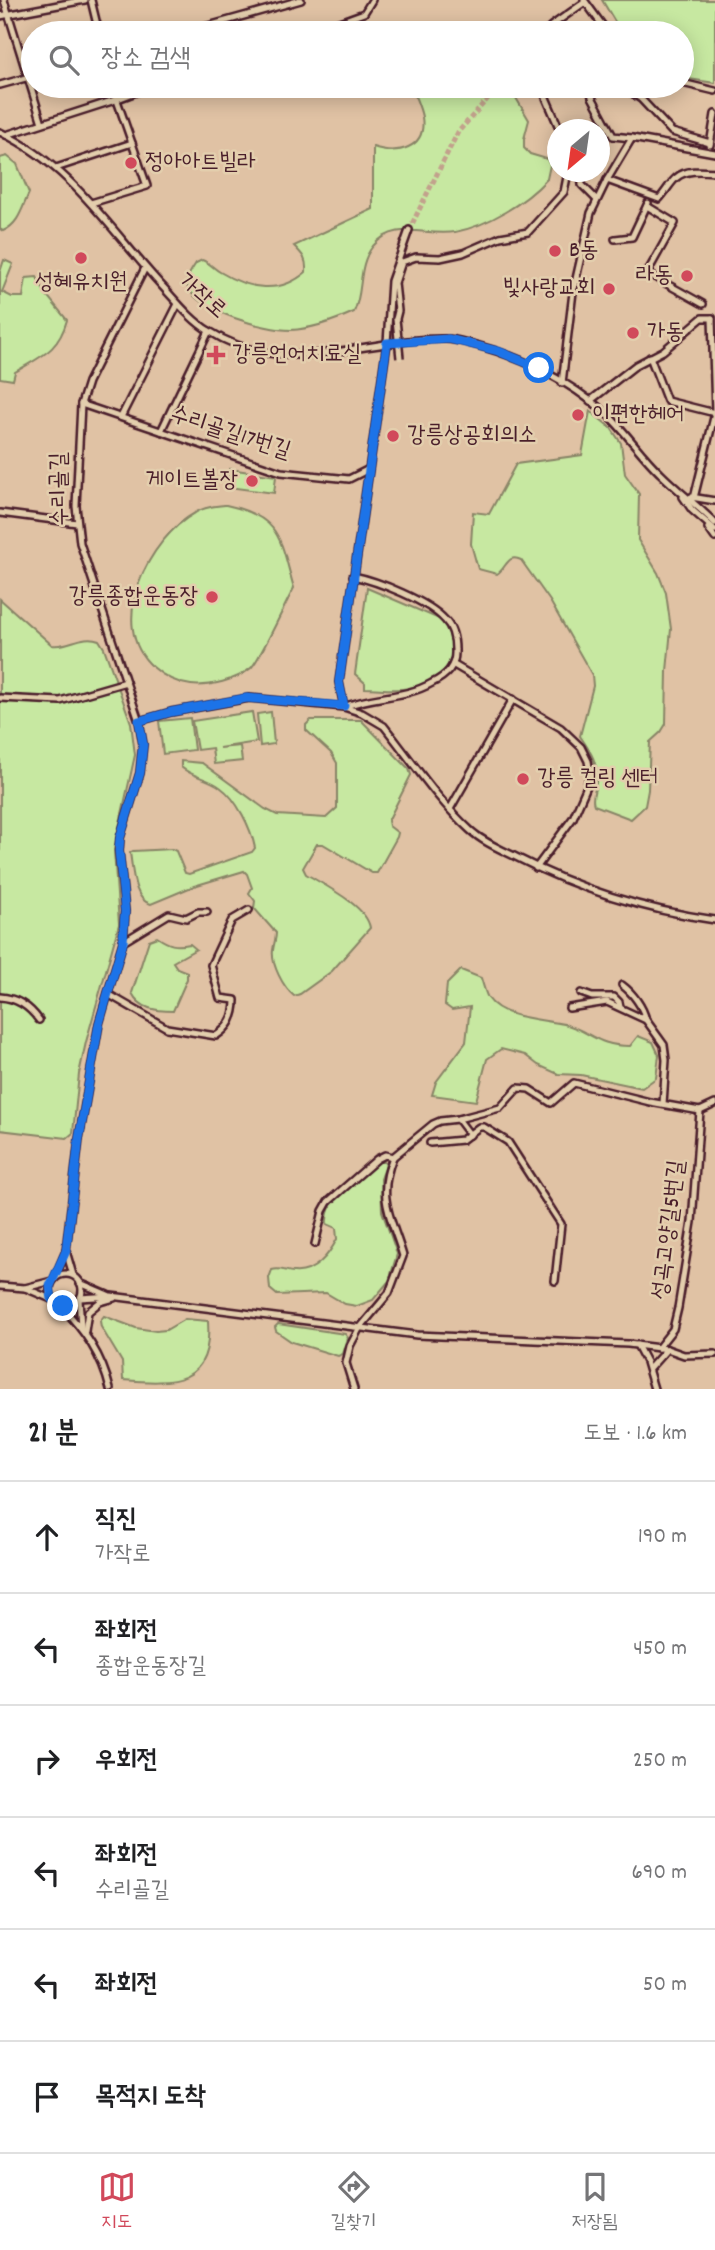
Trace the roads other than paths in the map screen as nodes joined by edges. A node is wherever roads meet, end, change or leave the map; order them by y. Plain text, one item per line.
1 (4, 0) edge
2 (85, 0) edge
3 (91, 0) edge
4 (301, 0) edge
5 (372, 0) edge
6 (585, 1) edge
7 (7, 14) junction
8 (0, 16) edge
9 (96, 21) edge
10 (226, 21) edge
11 (343, 21) edge
12 (558, 21) edge
13 (599, 21) edge
14 (21, 52) edge
15 (21, 79) edge
16 (0, 85) edge
17 (694, 86) edge
18 (715, 91) edge
19 (35, 98) edge
20 (121, 98) edge
21 (546, 98) edge
22 (593, 98) edge
23 (640, 98) edge
24 (116, 100) junction
25 (715, 114) edge
26 (555, 119) edge
27 (42, 123) junction
28 (3, 133) edge
29 (632, 138) junction
30 (132, 143) junction
31 (710, 143) junction
32 (712, 152) edge
33 (56, 168) junction
34 (715, 172) edge
35 (610, 175) edge
36 (610, 181) edge
37 (566, 182) edge
38 (582, 182) edge
39 (606, 182) edge
40 (651, 197) junction
41 (597, 200) junction
42 (91, 203) junction
43 (647, 206) junction
44 (409, 230) tunnel mouth
45 (615, 239) dead end
46 (145, 268) junction
47 (703, 303) dead end
48 (178, 304) junction
49 (713, 318) edge
50 (209, 331) junction
51 (387, 343) junction
52 (650, 357) junction
53 (400, 358) dead end
54 (562, 383) junction
55 (590, 401) junction
56 (81, 404) junction
57 (715, 413) edge
58 (121, 417) junction
59 (161, 431) junction
60 (369, 469) junction
61 (682, 493) junction
62 (694, 498) junction
63 (715, 501) edge
64 (692, 510) junction
65 (0, 513) edge
66 (76, 523) junction
67 (715, 523) edge
68 (715, 530) edge
69 (715, 538) edge
70 (353, 576) junction
71 (454, 665) junction
72 (126, 682) junction
73 (0, 698) edge
74 (513, 699) junction
75 (344, 706) junction
76 (139, 721) junction
77 (450, 808) junction
78 (536, 868) junction
79 (249, 909) dead end
80 (207, 912) dead end
81 (715, 920) edge
82 (123, 942) junction
83 (622, 985) dead end
84 (581, 993) dead end
85 (108, 994) junction
86 (0, 997) edge
87 (620, 1007) junction
88 (569, 1008) dead end
89 (39, 1020) dead end
90 (646, 1020) junction
91 (663, 1104) junction
92 (715, 1104) edge
93 (700, 1111) junction
94 (458, 1119) junction
95 (470, 1135) junction
96 (430, 1143) dead end
97 (393, 1157) junction
98 (315, 1244) dead end
99 (66, 1251) junction
100 (73, 1275) junction
101 (54, 1279) junction
102 (555, 1281) dead end
103 (80, 1283) junction
104 (0, 1286) edge
105 (25, 1288) junction
106 (111, 1296) junction
107 (119, 1297) junction
108 (79, 1299) junction
109 (53, 1300) junction
110 (60, 1305) junction
111 (80, 1326) junction
112 (359, 1329) junction
113 (85, 1334) junction
114 (637, 1345) junction
115 (658, 1348) junction
116 (667, 1349) junction
117 (715, 1354) edge
118 (649, 1369) junction
119 (110, 1389) edge
120 (354, 1389) edge
121 (654, 1389) edge

1 - 7 street
2 - 7 street
3 - 9 street
4 - 10 street
5 - 11 street
6 - 12 street
6 - 13 street
7 - 8 street
7 - 14 street
15 - 16 street
17 - 18 street
19 - 27 street
20 - 24 street
21 - 26 street
22 - 29 street
23 - 31 street
24 - 27 street
24 - 30 street
25 - 31 street
27 - 28 street
28 - 33 street, 가작로
29 - 32 street
29 - 35 street
30 - 33 street
30 - 42 street
31 - 32 street
33 - 42 street, 가작로
34 - 40 street
36 - 40 street
37 - 53 street, bridge
38 - 41 street
39 - 41 street
40 - 43 street
41 - 54 street
42 - 46 street, 가작로
43 - 45 street
43 - 47 street
44 - 51 street
46 - 48 street, 가작로
46 - 56 street, 수리골길
48 - 50 street, 가작로
48 - 58 street
49 - 52 street
49 - 57 street
50 - 51 street, 가작로
50 - 59 street
51 - 54 street, 가작로
51 - 60 street
52 - 55 street
52 - 57 street
54 - 55 street, 가작로
55 - 61 street, 가작로
56 - 58 street, 수리골길17번길
56 - 66 street, 수리골길
57 - 62 street
58 - 59 street, 수리골길17번길
59 - 60 street, 수리골길17번길
60 - 70 street
61 - 62 street
61 - 64 street, 가작로
61 - 67 street, 가작로
62 - 63 street
64 - 68 street, 가작로
64 - 69 street
65 - 66 street
66 - 72 street, 수리골길
70 - 71 street
70 - 75 street
71 - 74 street
71 - 75 street
72 - 73 street
72 - 76 street, 수리골길
74 - 77 street
74 - 78 street
75 - 76 street
75 - 77 street
76 - 82 street, 수리골길
77 - 78 street
78 - 81 street
79 - 85 street
80 - 82 street
82 - 85 street, 수리골길
83 - 90 street
84 - 87 street
85 - 99 street, 수리골길
86 - 89 street
87 - 88 street
87 - 90 street
90 - 91 street
91 - 93 street
91 - 94 street
92 - 93 street
93 - 115 street, 성곡고양길5번길
94 - 95 street
94 - 97 street
95 - 96 street
95 - 102 street
97 - 98 street
97 - 112 street
99 - 100 street, 수리골길
99 - 101 street, 수리골길
100 - 101 street
100 - 103 street
101 - 105 street
101 - 109 street
103 - 106 street
103 - 108 street
104 - 105 street
105 - 109 street
106 - 107 street
106 - 108 street
107 - 112 street
107 - 113 street
108 - 110 street
108 - 111 street
109 - 110 street
110 - 111 street
111 - 113 street
112 - 114 street
112 - 120 street
113 - 119 street
114 - 115 street
114 - 118 street
115 - 116 street
116 - 117 street
116 - 118 street
118 - 121 street

